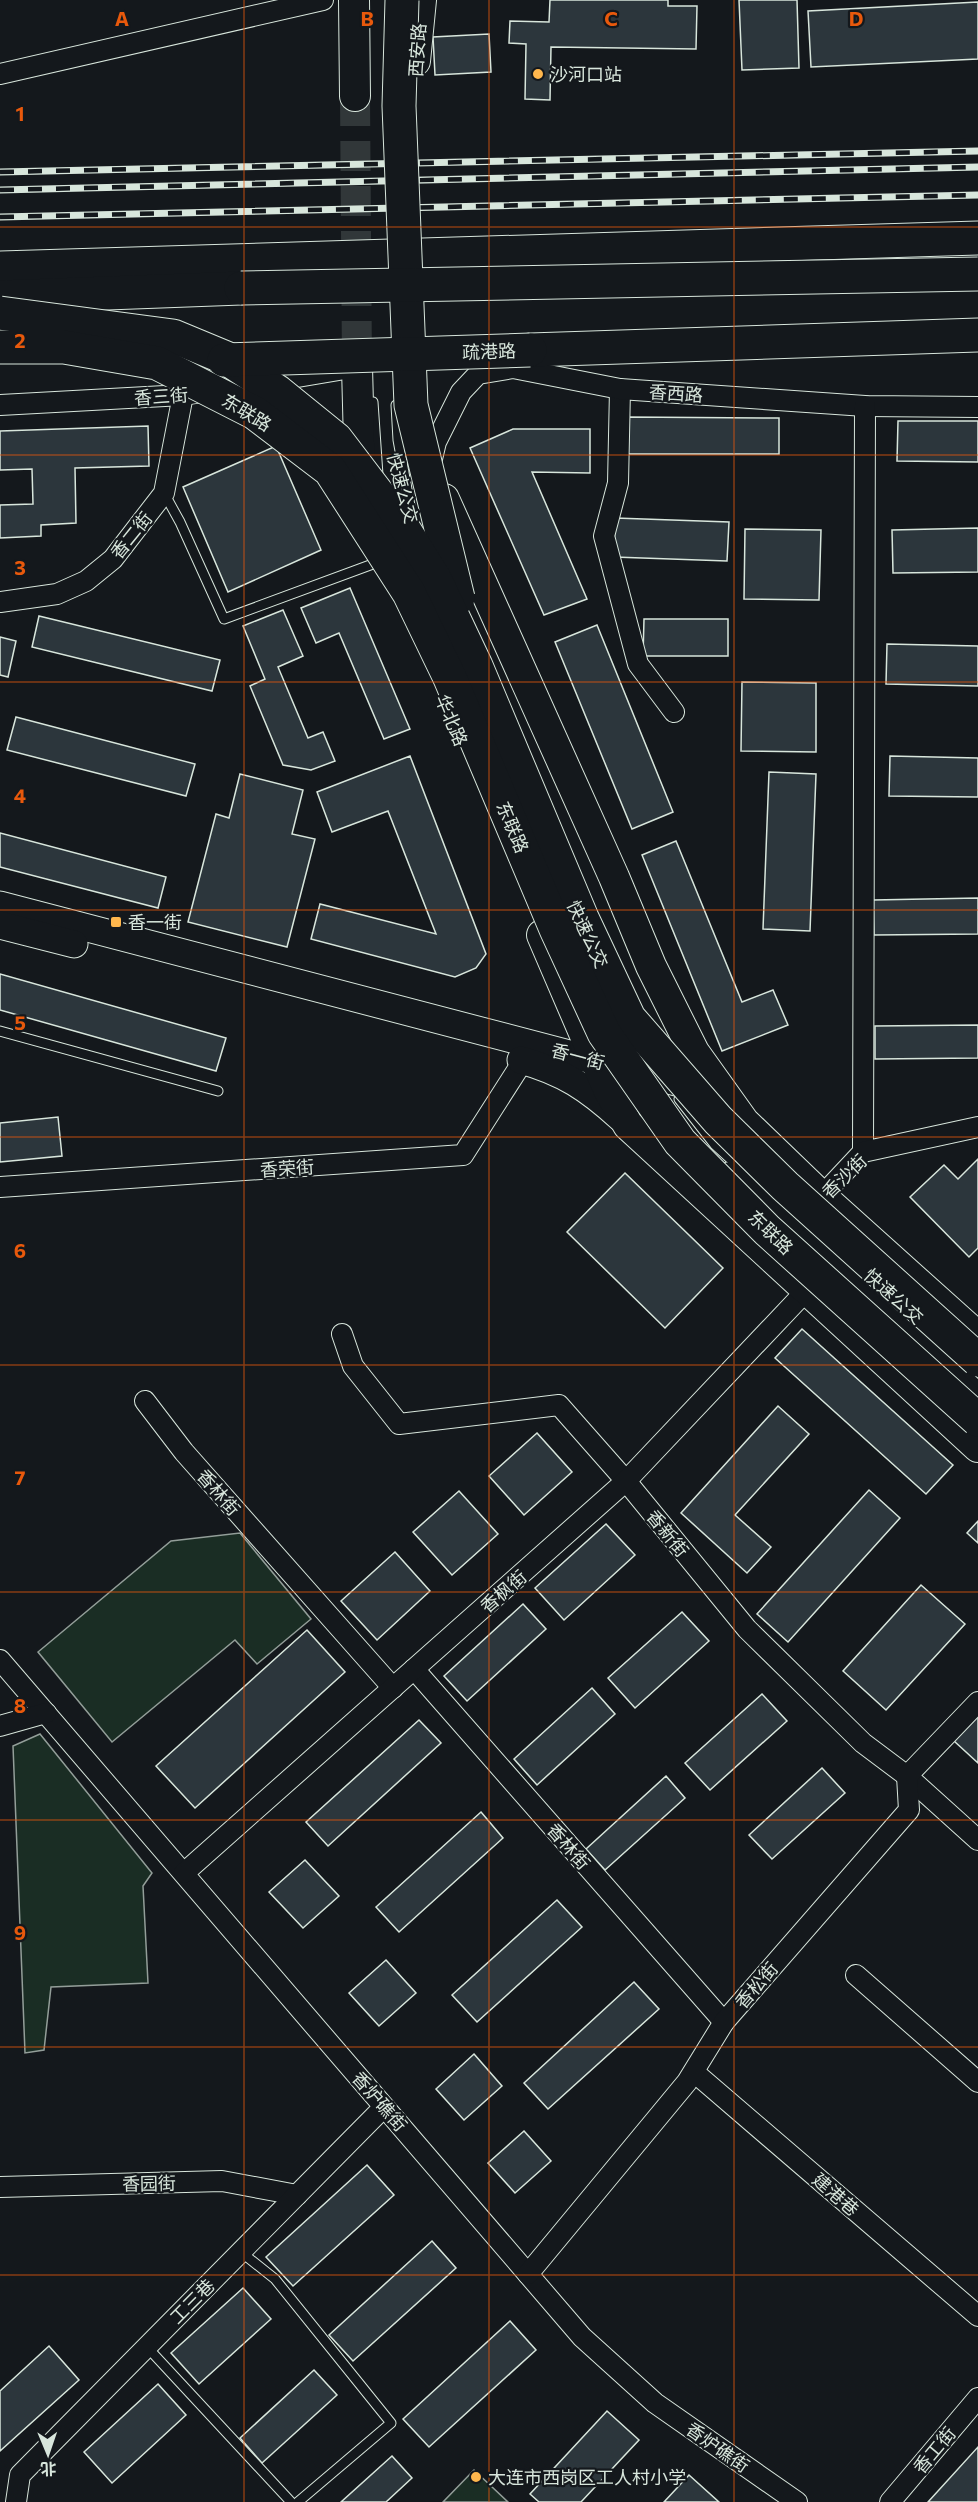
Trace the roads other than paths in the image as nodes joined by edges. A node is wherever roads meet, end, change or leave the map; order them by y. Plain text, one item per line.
1 (323, 0) edge
2 (354, 0) edge
3 (363, 0) edge
4 (422, 0) edge
5 (396, 12) edge
6 (0, 74) edge
7 (360, 91) joint
8 (403, 98) joint
9 (978, 238) edge
10 (0, 268) edge
11 (978, 274) edge
12 (0, 297) edge
13 (0, 313) edge
14 (978, 334) edge
15 (0, 347) edge
16 (0, 368) edge
17 (423, 372) dead end
18 (364, 379) joint
19 (620, 389) junction
20 (183, 395) junction
21 (396, 396) dead end
22 (0, 405) edge
23 (865, 406) junction
24 (978, 407) edge
25 (431, 463) junction
26 (164, 493) junction
27 (393, 555) junction
28 (421, 594) dead end
29 (0, 602) edge
30 (476, 666) junction
31 (674, 712) dead end
32 (0, 905) edge
33 (0, 925) edge
34 (598, 994) dead end
35 (0, 1031) edge
36 (523, 1061) junction
37 (596, 1061) junction
38 (656, 1076) junction
39 (218, 1091) dead end
40 (733, 1108) junction
41 (628, 1125) junction
42 (978, 1127) edge
43 (863, 1152) junction
44 (0, 1188) edge
45 (822, 1197) junction
46 (796, 1224) junction
47 (766, 1254) junction
48 (806, 1291) junction
49 (342, 1334) dead end
50 (978, 1337) edge
51 (978, 1360) edge
52 (978, 1384) edge
53 (978, 1394) edge
54 (145, 1401) dead end
55 (978, 1420) edge
56 (978, 1448) edge
57 (626, 1481) junction
58 (0, 1660) edge
59 (414, 1669) junction
60 (393, 1688) junction
61 (978, 1702) edge
62 (46, 1713) junction
63 (0, 1726) edge
64 (907, 1776) junction
65 (978, 1840) edge
66 (184, 1873) junction
67 (856, 1975) dead end
68 (724, 2022) junction
69 (694, 2072) junction
70 (978, 2082) edge
71 (384, 2107) junction
72 (0, 2187) edge
73 (297, 2195) junction
74 (241, 2252) junction
75 (528, 2274) junction
76 (978, 2316) edge
77 (147, 2347) junction
78 (978, 2398) edge
79 (16, 2502) edge
80 (291, 2502) edge
81 (298, 2502) edge
82 (797, 2502) edge
83 (890, 2502) edge

1 - 6 street
2 - 7 main road
3 - 7 lane
4 - 8 main road, 西安路
5 - 8 lane
5 - 30 highway, bridge
9 - 10 highway
11 - 12 highway, bridge
13 - 30 highway, 东联路, bridge
14 - 16 highway, 疏港路, bridge
15 - 55 highway, 东联路, bridge
17 - 25 main road
18 - 20 street, 香三街
18 - 27 main road, 华北路
19 - 23 street, 香西路
19 - 25 street, 香西路
19 - 31 street
20 - 22 street, 香三街
20 - 26 street, 香二街
21 - 38 lane, 快速公交
23 - 24 street, 香西路
23 - 43 street
25 - 40 main road
26 - 27 lane
26 - 29 street, 香二街
27 - 37 main road, 华北路
28 - 34 lane, 快速公交
30 - 51 highway, 东联路, bridge
32 - 37 street, 香一街
33 - 36 street, 香一街
35 - 39 lane
36 - 41 street, 香一街
36 - 44 street, 香荣街
37 - 38 street, 香一街
37 - 41 main road, 华北路
38 - 40 street, 香一街
38 - 46 lane, 快速公交
38 - 46 lane, 快速公交
40 - 45 main road
41 - 47 main road, 华北路
42 - 43 street, 香沙街
43 - 45 street, 香沙街
45 - 46 street, 香沙街
45 - 50 main road
46 - 47 street, 香沙街
46 - 52 lane, 快速公交
46 - 53 lane, 快速公交
47 - 48 main road, 华北路
48 - 56 main road, 华北路
48 - 57 street, 香枫街
49 - 57 street, 香新街
54 - 60 street, 香林街
57 - 59 street, 香枫街
57 - 64 street, 香新街
58 - 62 street, 香炉礁街
59 - 60 street, 香枫街
59 - 68 street, 香林街
60 - 66 street, 香枫街
61 - 64 street
62 - 63 street
62 - 66 street, 香炉礁街
64 - 65 street, 香新街
64 - 68 street, 香松街
66 - 71 street, 香炉礁街
67 - 70 street
68 - 69 street, 香松街
69 - 75 street, 香松街
69 - 76 street, 建港巷
71 - 73 street, 工三巷
71 - 75 street, 香炉礁街
72 - 73 street, 香园街
73 - 74 street, 工三巷
74 - 77 street, 工三巷
74 - 81 lane
75 - 82 street, 香炉礁街
77 - 79 street, 工三巷
77 - 80 lane
78 - 83 street, 香工街

